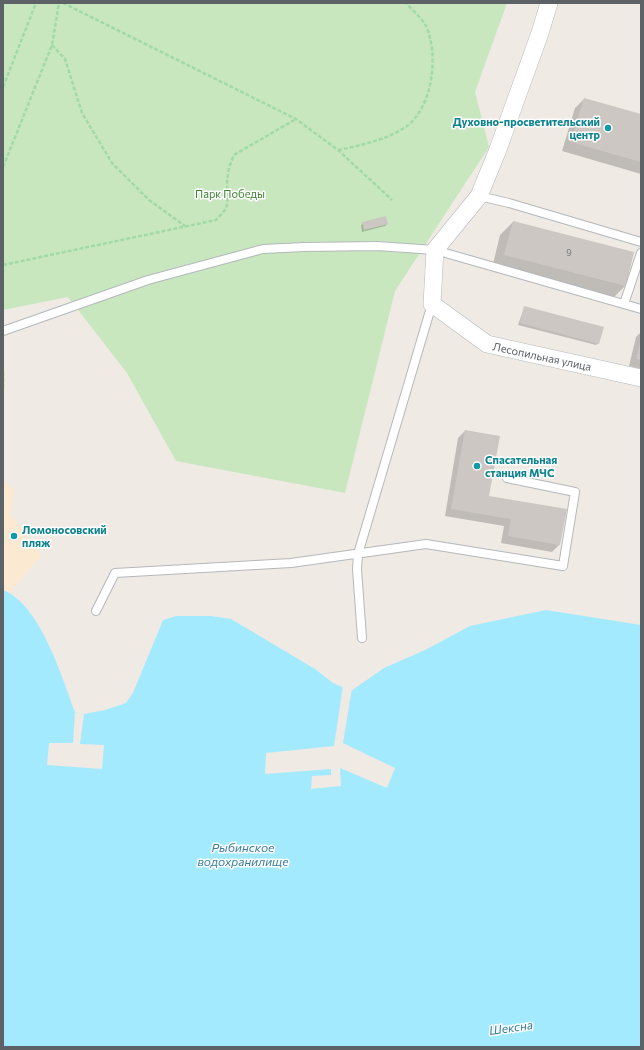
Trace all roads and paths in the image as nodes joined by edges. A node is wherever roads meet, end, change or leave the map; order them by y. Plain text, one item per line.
1 (36, 3) edge
2 (59, 3) edge
3 (62, 3) edge
4 (406, 3) edge
5 (549, 3) edge
6 (52, 45) junction
7 (3, 87) edge
8 (296, 119) junction
9 (338, 150) junction
10 (3, 167) edge
11 (478, 196) junction
12 (392, 200) dead end
13 (186, 226) junction
14 (641, 242) edge
15 (435, 250) junction
16 (641, 254) edge
17 (3, 265) edge
18 (432, 304) junction
19 (624, 304) junction
20 (641, 309) edge
21 (3, 331) edge
22 (3, 372) edge
23 (641, 378) edge
24 (3, 390) edge
25 (507, 478) dead end
26 (358, 554) junction
27 (96, 611) dead end
28 (362, 638) dead end

1 - 7 path
2 - 6 path
3 - 8 path
4 - 9 path
5 - 11 street
6 - 10 path
6 - 13 path
8 - 9 path
8 - 13 path
9 - 12 path
11 - 14 lane
11 - 15 street
13 - 17 path
15 - 18 street
15 - 19 lane
15 - 21 lane
16 - 19 lane
18 - 23 street, Лесопильная улица
18 - 26 lane
19 - 20 lane
22 - 24 path
25 - 26 lane
26 - 27 lane
26 - 28 lane

